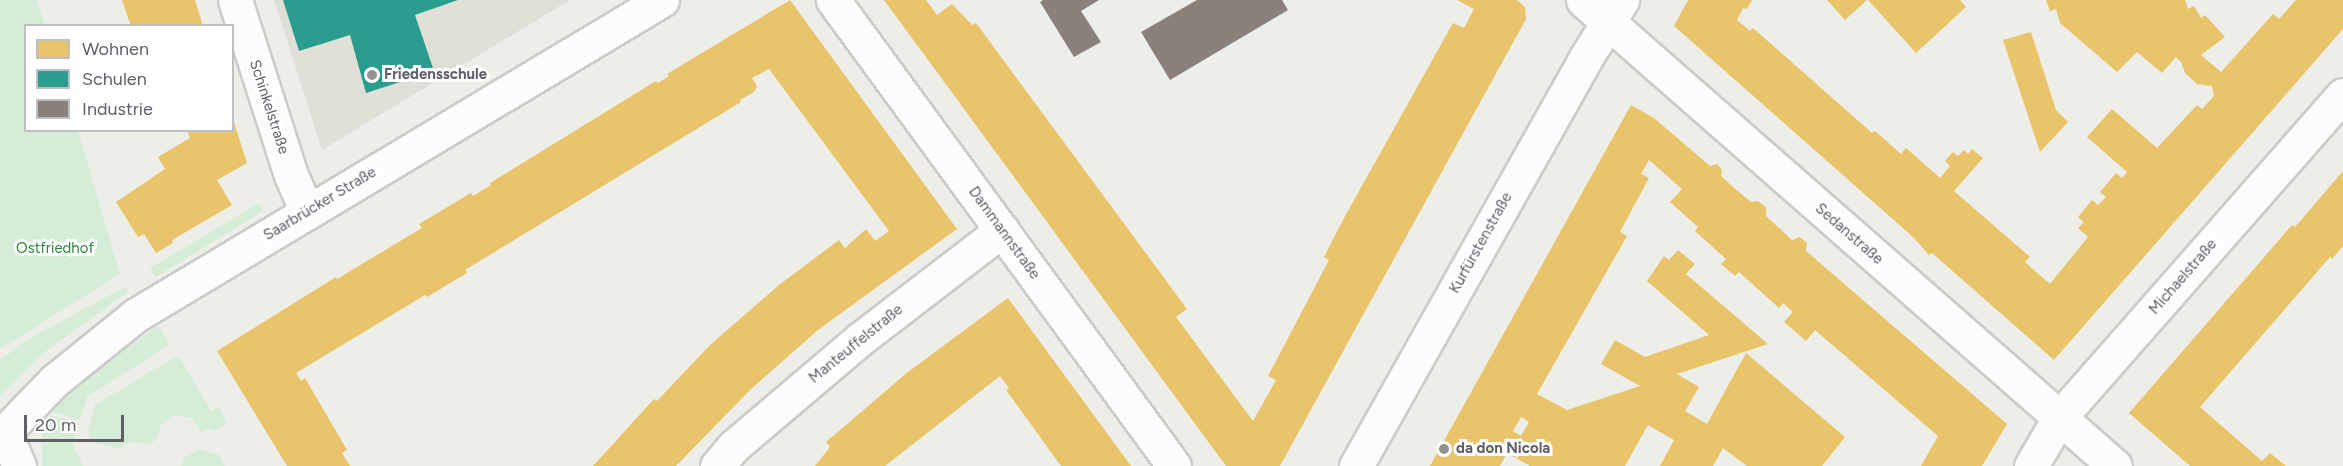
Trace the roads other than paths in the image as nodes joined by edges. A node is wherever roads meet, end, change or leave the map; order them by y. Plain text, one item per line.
1 (235, 0) edge
2 (662, 0) edge
3 (832, 0) edge
4 (1607, 5) edge
5 (2343, 94) edge
6 (307, 212) junction
7 (1002, 230) junction
8 (2059, 418) junction
9 (2, 435) edge
10 (20, 466) edge
11 (717, 466) edge
12 (1174, 466) edge
13 (1356, 466) edge
14 (2031, 466) edge
15 (2115, 466) edge

1 - 6 street, Schinkelstraße
2 - 6 street, Saarbrücker Straße
3 - 7 street, Dammannstraße
4 - 8 street, Sedanstraße
4 - 13 street, Kurfürstenstraße
5 - 8 street, Michaelstraße
6 - 9 street, Saarbrücker Straße
7 - 11 street, Manteuffelstraße
7 - 12 street, Dammannstraße
8 - 14 street, Michaelstraße
8 - 15 street, Sedanstraße
9 - 10 street

